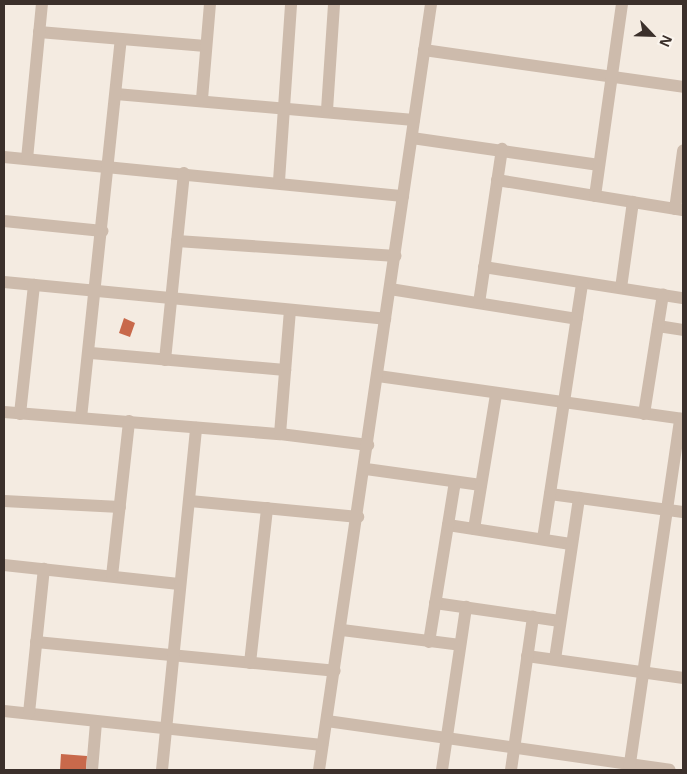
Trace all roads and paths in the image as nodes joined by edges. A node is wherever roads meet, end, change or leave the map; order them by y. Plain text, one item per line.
1 (42, 4) edge
2 (210, 4) edge
3 (292, 4) edge
4 (334, 4) edge
5 (431, 4) edge
6 (622, 4) edge
7 (39, 32) junction
8 (121, 39) junction
9 (205, 46) junction
10 (424, 50) junction
11 (612, 76) junction
12 (683, 87) edge
13 (116, 94) junction
14 (202, 99) junction
15 (282, 107) junction
16 (327, 110) junction
17 (414, 120) junction
18 (412, 138) junction
19 (502, 149) junction
20 (683, 151) edge
21 (4, 157) edge
22 (27, 159) junction
23 (598, 165) junction
24 (108, 168) junction
25 (184, 173) junction
26 (681, 177) edge
27 (279, 180) junction
28 (497, 180) junction
29 (403, 196) junction
30 (594, 196) junction
31 (633, 202) junction
32 (679, 209) edge
33 (4, 221) edge
34 (102, 231) junction
35 (177, 241) junction
36 (395, 256) junction
37 (484, 267) junction
38 (4, 282) edge
39 (582, 283) junction
40 (34, 285) junction
41 (621, 288) junction
42 (390, 289) junction
43 (97, 291) junction
44 (663, 294) junction
45 (172, 297) junction
46 (683, 298) edge
47 (479, 303) junction
48 (290, 310) junction
49 (385, 319) junction
50 (577, 319) junction
51 (658, 326) junction
52 (683, 330) edge
53 (91, 353) junction
54 (165, 360) junction
55 (285, 370) junction
56 (378, 376) junction
57 (496, 394) junction
58 (563, 402) junction
59 (4, 412) edge
60 (20, 414) junction
61 (644, 414) junction
62 (81, 418) junction
63 (682, 419) edge
64 (128, 421) junction
65 (196, 428) junction
66 (280, 434) junction
67 (368, 445) junction
68 (366, 469) junction
69 (455, 482) junction
70 (481, 485) junction
71 (550, 494) junction
72 (579, 498) junction
73 (4, 501) edge
74 (190, 501) junction
75 (120, 507) junction
76 (267, 508) junction
77 (667, 510) junction
78 (683, 512) edge
79 (358, 516) junction
80 (448, 525) junction
81 (474, 529) junction
82 (543, 539) junction
83 (571, 544) junction
84 (4, 566) edge
85 (44, 570) junction
86 (112, 576) junction
87 (179, 584) junction
88 (435, 602) junction
89 (466, 607) junction
90 (533, 617) junction
91 (560, 621) junction
92 (342, 630) junction
93 (36, 642) junction
94 (430, 642) junction
95 (460, 645) junction
96 (174, 655) junction
97 (528, 656) junction
98 (555, 659) junction
99 (250, 663) junction
100 (335, 671) junction
101 (643, 673) junction
102 (683, 678) edge
103 (4, 711) edge
104 (29, 713) junction
105 (96, 722) junction
106 (327, 722) junction
107 (168, 730) junction
108 (446, 737) junction
109 (322, 745) junction
110 (514, 748) junction
111 (629, 767) edge
112 (92, 770) edge
113 (162, 770) edge
114 (319, 770) edge
115 (442, 770) edge
116 (511, 770) edge
117 (670, 770) edge

1 - 7 street
2 - 9 street
3 - 15 street
4 - 16 street
5 - 10 street
6 - 11 street
7 - 8 street
7 - 22 street
8 - 9 street
8 - 13 street
9 - 14 street
10 - 11 street
10 - 17 street
11 - 12 street
11 - 23 street
13 - 14 street
13 - 24 street
14 - 15 street
15 - 16 street
15 - 27 street
16 - 17 street
17 - 18 street
18 - 19 street
18 - 29 street
19 - 23 street
19 - 28 street
20 - 26 street
21 - 22 street
22 - 24 street
23 - 30 street
24 - 25 street
24 - 34 street
25 - 27 street
25 - 35 street
26 - 32 street
27 - 29 street
28 - 30 street
28 - 37 street
29 - 36 street
30 - 31 street
31 - 32 street
31 - 41 street
33 - 34 street
34 - 43 street
35 - 36 street
35 - 45 street
36 - 42 street
37 - 39 street
37 - 47 street
38 - 40 street
39 - 41 street
39 - 50 street
40 - 43 street
40 - 60 street
41 - 44 street
42 - 47 street
42 - 49 street
43 - 45 street
43 - 53 street
44 - 46 street
44 - 51 street
45 - 48 street
45 - 54 street
47 - 50 street
48 - 49 street
48 - 55 street
49 - 56 street
50 - 58 street
51 - 52 street
51 - 61 street
53 - 54 street
53 - 62 street
54 - 55 street
55 - 66 street
56 - 57 street
56 - 67 street
57 - 58 street
57 - 70 street
58 - 61 street
58 - 71 street
59 - 60 street
60 - 62 street
61 - 63 street
62 - 64 street
63 - 77 street
64 - 65 street
64 - 75 street
65 - 66 street
65 - 74 street
66 - 67 street
67 - 68 street
68 - 69 street
68 - 79 street
69 - 70 street
69 - 80 street
70 - 81 street
71 - 72 street
71 - 82 street
72 - 77 street
72 - 83 street
73 - 75 street
74 - 76 street
74 - 87 street
75 - 86 street
76 - 79 street
76 - 99 street
77 - 78 street
77 - 101 street
79 - 92 street
80 - 81 street
80 - 88 street
81 - 82 street
82 - 83 street
83 - 91 street
84 - 85 street
85 - 86 street
85 - 93 street
86 - 87 street
87 - 96 street
88 - 89 street
88 - 94 street
89 - 90 street
89 - 95 street
90 - 91 street
90 - 97 street
91 - 98 street
92 - 94 street
92 - 100 street
93 - 96 street
93 - 104 street
94 - 95 street
95 - 108 street
96 - 99 street
96 - 107 street
97 - 98 street
97 - 110 street
98 - 101 street
99 - 100 street
100 - 106 street
101 - 102 street
101 - 111 street
103 - 104 street
104 - 105 street
105 - 107 street
105 - 112 street
106 - 108 street
106 - 109 street
107 - 109 street
107 - 113 street
108 - 110 street
108 - 115 street
109 - 114 street
110 - 111 street
110 - 116 street
111 - 117 street

